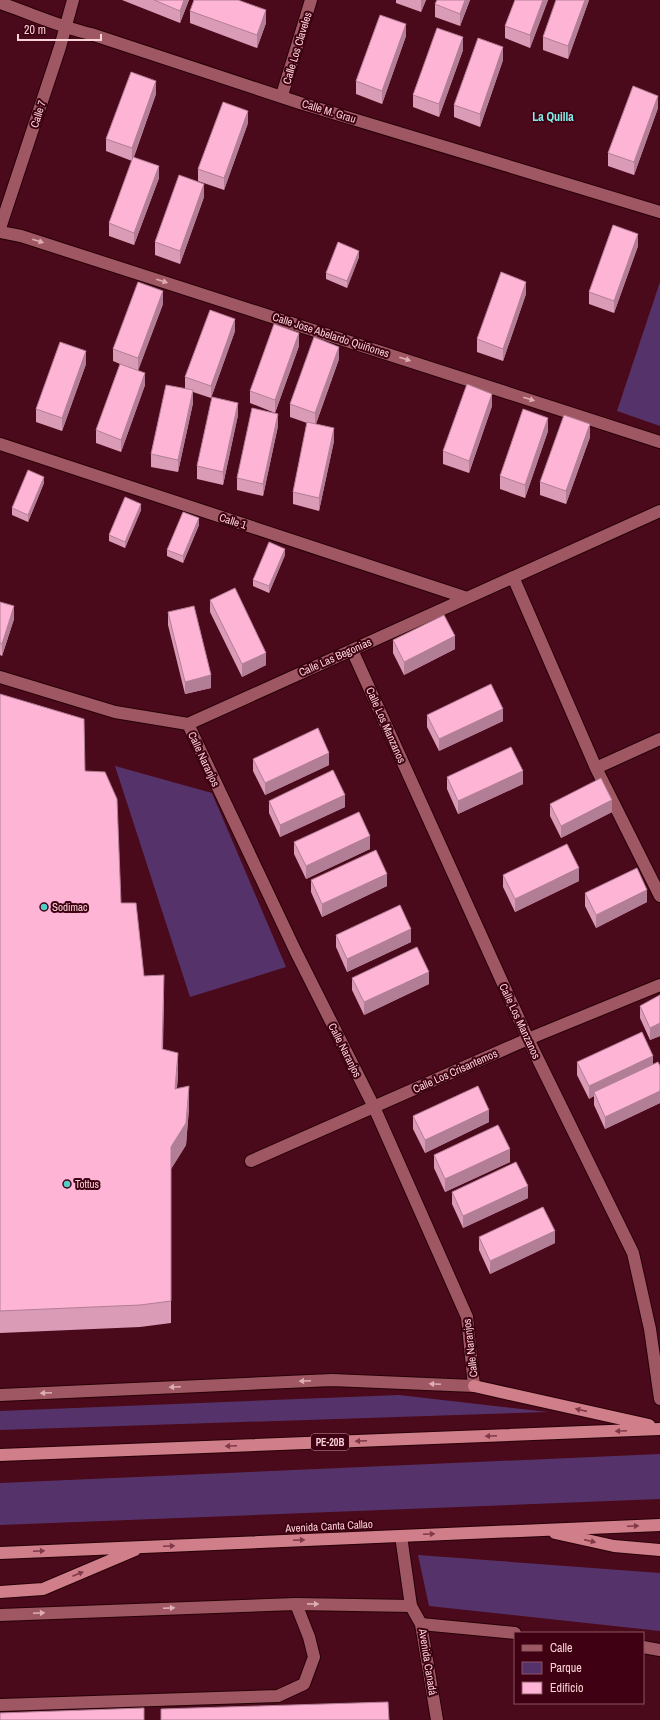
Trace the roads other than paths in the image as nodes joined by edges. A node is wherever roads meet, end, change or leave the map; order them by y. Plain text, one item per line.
1 (73, 0) edge
2 (311, 0) edge
3 (0, 3) edge
4 (65, 28) junction
5 (282, 95) junction
6 (660, 212) edge
7 (0, 228) edge
8 (0, 232) edge
9 (660, 442) edge
10 (0, 444) edge
11 (660, 511) edge
12 (513, 577) junction
13 (467, 598) junction
14 (352, 650) junction
15 (0, 677) edge
16 (188, 724) junction
17 (660, 739) edge
18 (596, 768) junction
19 (660, 896) edge
20 (660, 985) edge
21 (528, 1039) junction
22 (374, 1107) junction
23 (251, 1161) dead end
24 (474, 1386) junction
25 (0, 1395) edge
26 (660, 1399) edge
27 (660, 1429) edge
28 (0, 1455) edge
29 (660, 1525) edge
30 (538, 1530) junction
31 (401, 1536) junction
32 (142, 1547) junction
33 (660, 1550) edge
34 (0, 1553) edge
35 (0, 1592) edge
36 (296, 1604) junction
37 (411, 1606) junction
38 (0, 1615) edge
39 (422, 1624) junction
40 (514, 1633) edge
41 (644, 1647) edge
42 (660, 1650) edge
43 (0, 1705) edge
44 (437, 1720) edge

1 - 4 street, Calle 7
2 - 5 street, Calle Los Claveles
3 - 4 street, Calle M. Grau
4 - 5 street, Calle M. Grau
4 - 7 street, Calle 7
5 - 6 street, Calle M. Grau
8 -> 9 street, Calle Jose Abelardo Quiñones
10 - 13 street, Calle 1
11 - 12 street, Calle Las Begonias
12 - 13 street, Calle Las Begonias
12 - 18 street
13 - 14 street, Calle Las Begonias
14 - 16 street, Calle Las Begonias
14 - 21 street, Calle Los Manzanos
15 - 16 street
16 - 22 street, Calle Naranjos
17 - 18 street
18 - 19 street
20 - 21 street, Calle Los Crisantemos
21 - 22 street, Calle Los Crisantemos
21 - 26 street, Calle Los Manzanos
22 - 23 street, Calle Los Crisantemos
22 - 24 street, Calle Naranjos
24 -> 25 street
27 -> 24 highway
27 -> 28 highway, PE-20B
30 -> 29 highway, Avenida Canta Callao
31 -> 30 highway, Avenida Canta Callao
30 -> 33 highway
32 -> 31 highway, Avenida Canta Callao
31 - 37 street, Avenida Canadá
34 -> 32 highway, Avenida Canta Callao
35 -> 32 highway
36 -> 37 street
38 -> 36 street
36 - 43 street
37 - 39 street, Avenida Canadá
39 - 40 street
39 - 44 street, Avenida Canadá
41 - 42 street

